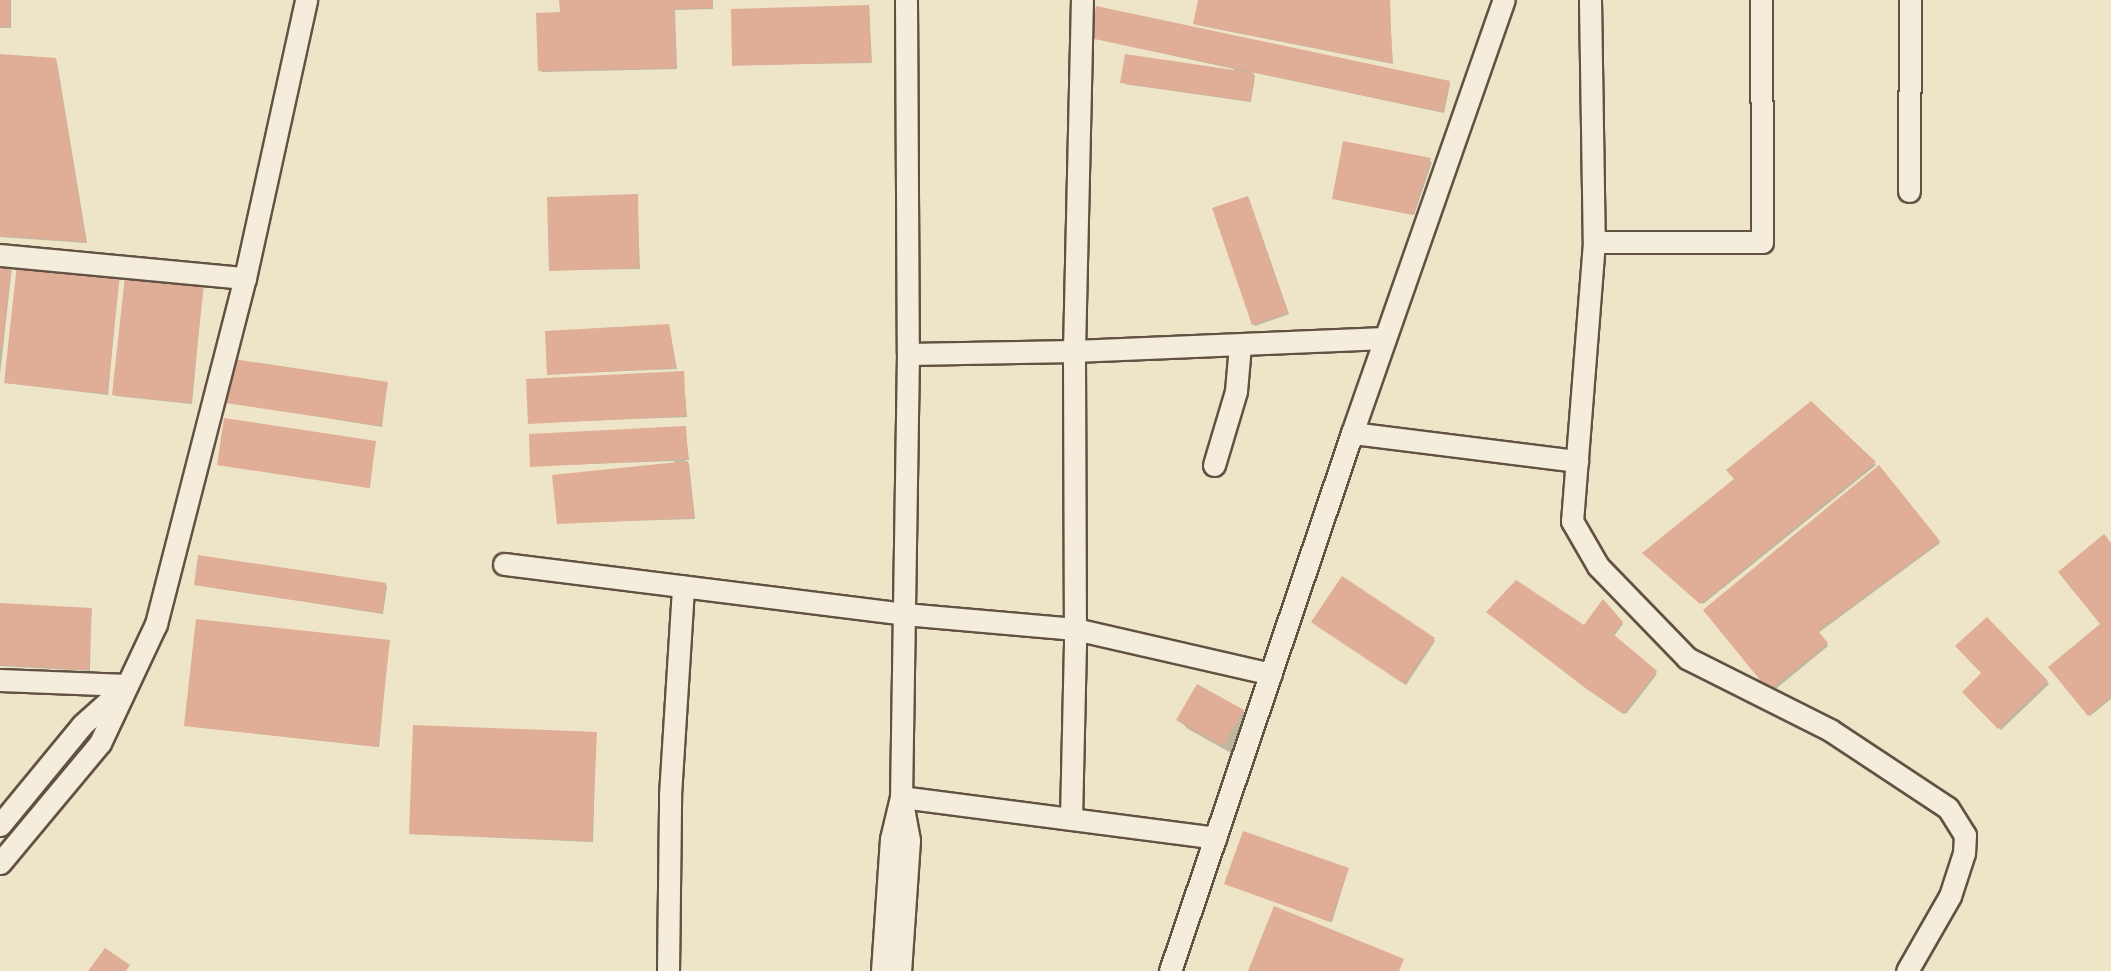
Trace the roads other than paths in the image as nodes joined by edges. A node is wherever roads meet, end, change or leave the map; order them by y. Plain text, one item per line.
1 (306, 0) edge
2 (906, 0) edge
3 (1082, 0) edge
4 (1504, 0) edge
5 (1590, 0) edge
6 (1762, 0) edge
7 (1910, 0) edge
8 (1909, 191) dead end
9 (1594, 242) junction
10 (0, 254) edge
11 (245, 278) junction
12 (1385, 338) junction
13 (1240, 345) junction
14 (1074, 351) junction
15 (908, 354) junction
16 (1352, 433) junction
17 (1577, 461) junction
18 (1214, 465) dead end
19 (504, 564) dead end
20 (683, 586) junction
21 (904, 614) junction
22 (1075, 629) junction
23 (1271, 674) junction
24 (0, 680) edge
25 (127, 685) junction
26 (901, 797) junction
27 (1071, 820) junction
28 (0, 825) edge
29 (1215, 838) junction
30 (0, 863) edge
31 (668, 971) edge
32 (882, 971) edge
33 (900, 971) edge
34 (1170, 971) edge
35 (1907, 971) edge

1 - 11 street
2 - 15 street
3 - 14 street
4 - 12 street
5 - 9 street
6 - 9 street
7 - 8 street
9 - 17 street
10 - 11 street
11 - 25 street
12 - 13 street
12 - 16 street
13 - 14 street
13 - 18 street
14 - 15 street
14 - 22 street
15 - 21 street
16 - 17 street
16 - 23 street
17 - 35 street
19 - 20 street
20 - 21 street
20 - 31 street
21 - 22 street
21 - 26 street
22 - 23 street
22 - 27 street
23 - 29 street
24 - 25 street
25 - 28 street
25 - 30 street
26 - 27 street
26 - 32 street
26 - 33 street
27 - 29 street
29 - 34 street

